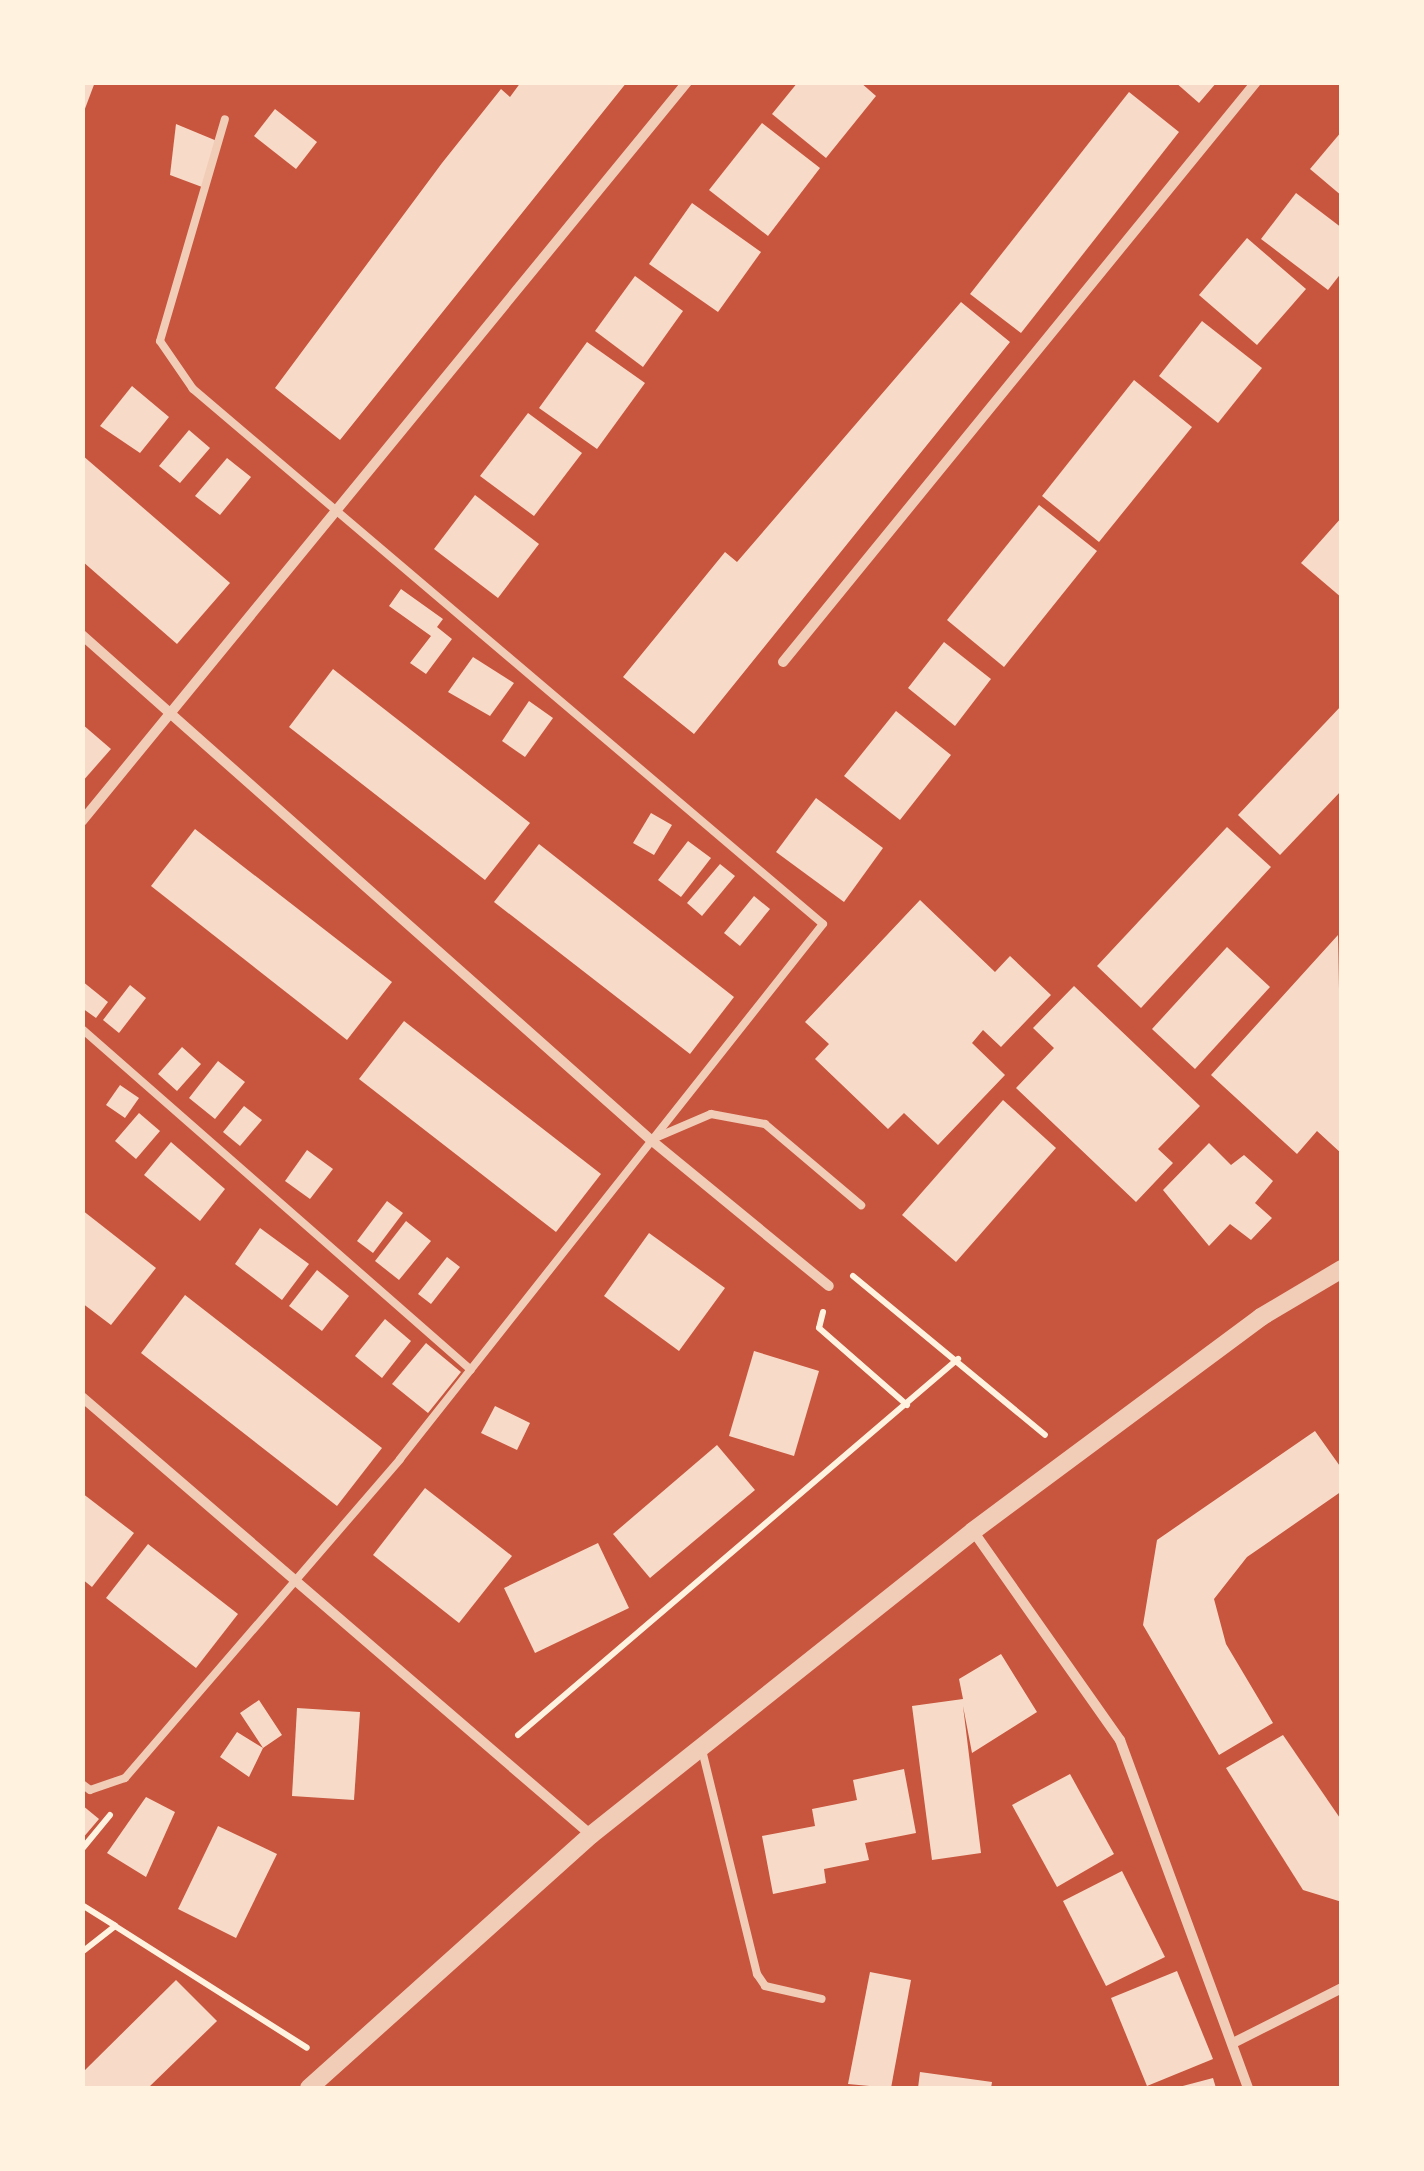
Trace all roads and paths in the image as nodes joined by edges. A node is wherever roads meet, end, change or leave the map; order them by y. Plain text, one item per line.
1 (687, 82) edge
2 (1256, 82) edge
3 (224, 119) dead end
4 (335, 511) junction
5 (82, 635) edge
6 (783, 662) dead end
7 (174, 711) junction
8 (82, 821) edge
9 (82, 1030) edge
10 (651, 1140) junction
11 (861, 1205) dead end
12 (1342, 1269) edge
13 (830, 1286) junction
14 (958, 1359) junction
15 (471, 1370) junction
16 (82, 1397) edge
17 (907, 1405) junction
18 (1073, 1458) junction
19 (973, 1532) junction
20 (294, 1575) junction
21 (702, 1750) junction
22 (494, 1755) junction
23 (82, 1784) edge
24 (591, 1836) junction
25 (82, 1905) edge
26 (115, 1926) junction
27 (82, 1952) edge
28 (1342, 1988) edge
29 (822, 1998) dead end
30 (1238, 2041) junction
31 (337, 2066) junction
32 (309, 2088) edge
33 (1248, 2088) edge

1 - 4 street
2 - 6 street
3 - 4 lane
4 - 7 street
4 - 10 lane
5 - 7 street
7 - 8 street
7 - 10 street
9 - 15 lane
10 - 11 lane
10 - 13 street
10 - 15 lane
12 - 18 street
13 - 14 path
13 - 17 path
14 - 17 path
14 - 18 path
15 - 20 lane
16 - 20 street
17 - 22 path
18 - 19 street
19 - 21 street
19 - 30 street
20 - 22 street
20 - 23 lane
21 - 24 street
21 - 29 lane
22 - 24 street
24 - 31 street
25 - 26 path
26 - 27 path
26 - 31 path
28 - 30 street
30 - 33 street
31 - 32 street

